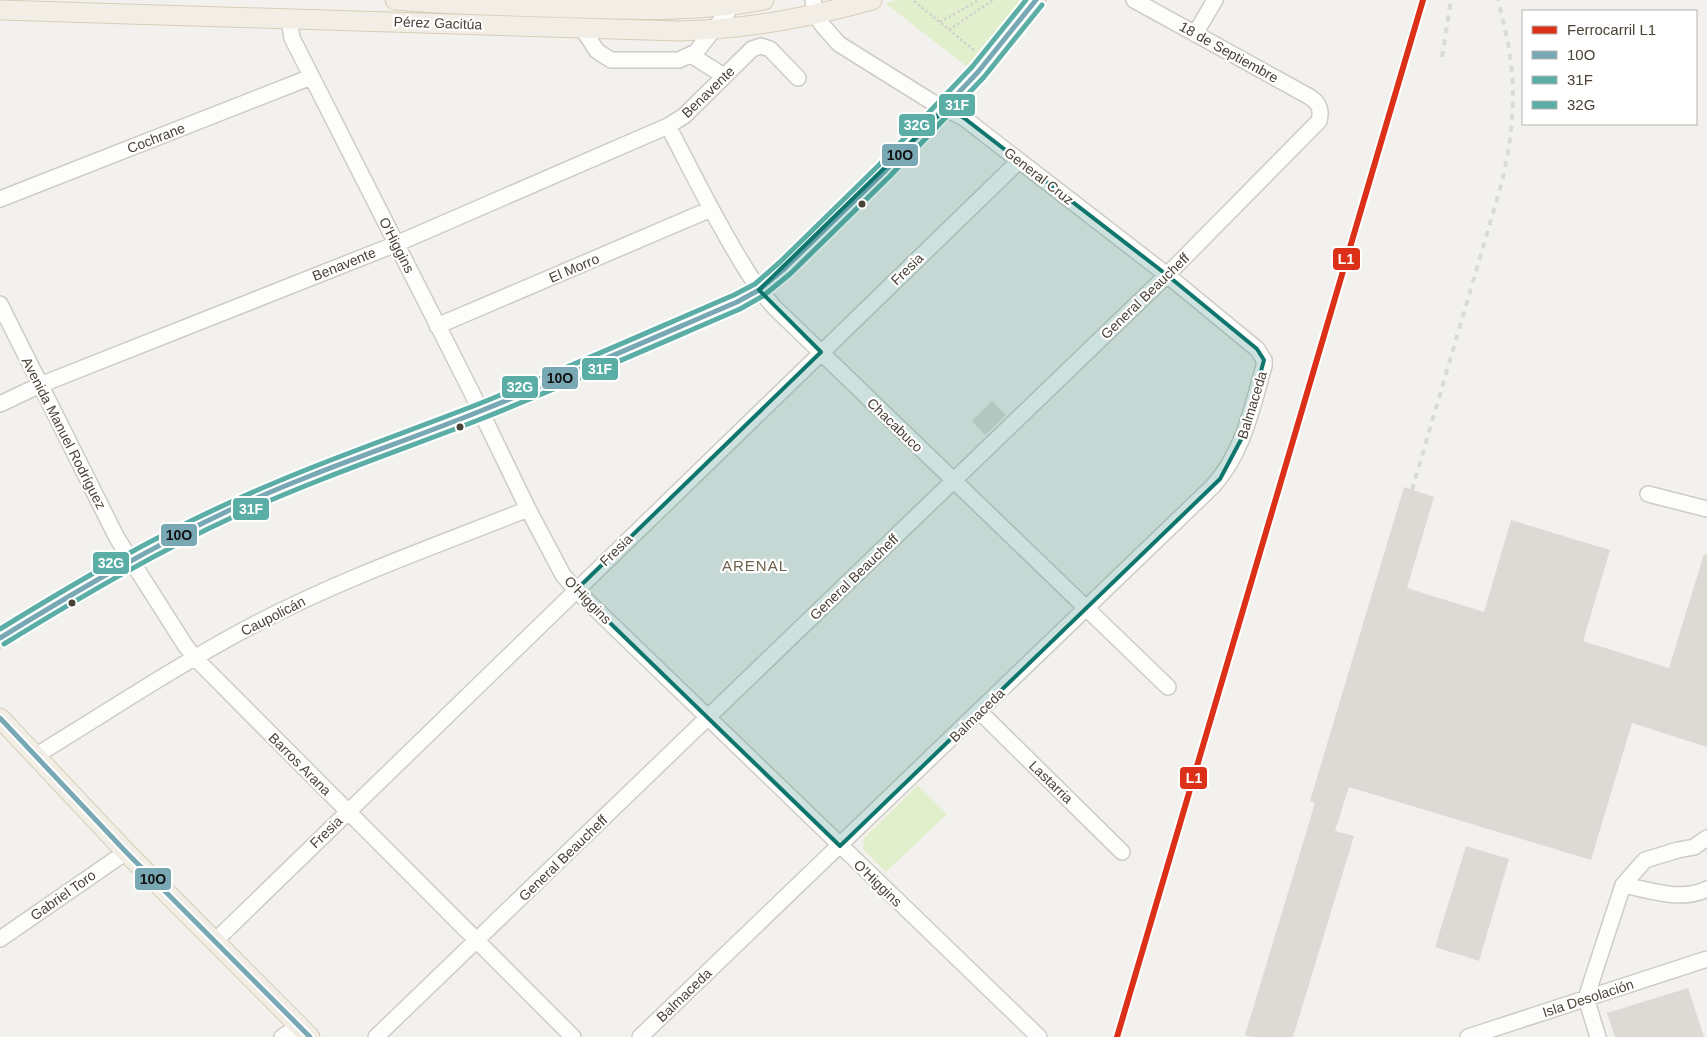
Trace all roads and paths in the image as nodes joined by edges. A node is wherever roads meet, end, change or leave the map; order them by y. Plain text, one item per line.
1 (395, 0) edge
2 (764, 0) edge
3 (872, 0) edge
4 (979, 0) edge
5 (993, 0) edge
6 (1036, 0) edge
7 (1134, 0) edge
8 (1215, 0) edge
9 (914, 1) edge
10 (734, 3) edge
11 (815, 7) edge
12 (0, 10) edge
13 (291, 18) junction
14 (940, 22) junction
15 (582, 28) junction
16 (714, 30) junction
17 (949, 30) junction
18 (1195, 34) junction
19 (978, 54) dead end
20 (691, 56) junction
21 (724, 76) junction
22 (311, 77) junction
23 (798, 78) dead end
24 (946, 108) junction
25 (1320, 109) joint
26 (668, 126) junction
27 (1019, 161) junction
28 (0, 199) edge
29 (711, 209) junction
30 (396, 244) junction
31 (1166, 275) junction
32 (759, 290) junction
33 (0, 304) edge
34 (438, 326) junction
35 (821, 352) junction
36 (1264, 360) joint
37 (40, 385) junction
38 (0, 404) edge
39 (480, 411) junction
40 (953, 481) junction
41 (1648, 494) dead end
42 (528, 509) junction
43 (1707, 509) edge
44 (132, 561) junction
45 (576, 590) junction
46 (1087, 609) junction
47 (0, 638) edge
48 (195, 658) junction
49 (1168, 687) dead end
50 (980, 712) junction
51 (0, 718) edge
52 (708, 718) junction
53 (35, 756) junction
54 (347, 812) junction
55 (1707, 838) edge
56 (840, 846) junction
57 (126, 852) junction
58 (1122, 852) dead end
59 (1623, 885) junction
60 (1707, 889) edge
61 (0, 939) edge
62 (478, 940) junction
63 (215, 941) junction
64 (1707, 959) edge
65 (1586, 998) junction
66 (305, 1031) edge
67 (282, 1037) edge
68 (376, 1037) edge
69 (573, 1037) edge
70 (640, 1037) edge
71 (1039, 1037) edge
72 (1468, 1037) edge
73 (1598, 1037) edge

1 - 10 main road, Pérez Gacitúa
2 - 10 main road, Pérez Gacitúa
3 - 11 main road, Pérez Gacitúa
4 - 14 path
5 - 17 path
6 - 24 main road
7 - 18 street, 18 de Septiembre
8 - 18 street
9 - 14 path
10 - 16 street
11 - 16 main road, Pérez Gacitúa
11 - 24 street, General Cruz
12 - 13 main road, Pérez Gacitúa
13 - 15 main road, Pérez Gacitúa
13 - 22 street, O'Higgins
14 - 17 path
15 - 16 main road, Pérez Gacitúa
15 - 20 street
16 - 20 street
17 - 19 path
18 - 25 street, 18 de Septiembre
20 - 21 street
21 - 23 street, Benavente
21 - 26 street, Benavente
22 - 28 street, Cochrane
22 - 30 street, O'Higgins
24 - 27 street, General Cruz
24 - 32 main road
25 - 31 street, General Beaucheff
26 - 29 street, Chacabuco
26 - 30 street, Benavente
27 - 31 street, General Cruz
27 - 35 street, Fresia
29 - 32 street, Chacabuco
29 - 34 street, El Morro
30 - 34 street, O'Higgins
30 - 37 street, Benavente
31 - 36 street, General Cruz
31 - 40 street, General Beaucheff
32 - 35 street, Chacabuco
32 - 39 main road
33 - 37 street, Avenida Manuel Rodríguez
34 - 39 street, O'Higgins
35 - 40 street, Chacabuco
35 - 45 street, Fresia
36 - 46 street, Balmaceda
37 - 38 street, Benavente
37 - 44 street, Avenida Manuel Rodríguez
39 - 42 street, O'Higgins
39 - 44 main road
40 - 46 street, Chacabuco
40 - 52 street, General Beaucheff
41 - 43 street
42 - 45 street, O'Higgins
42 - 48 street, Caupolicán
44 - 47 main road
44 - 48 street, Barros Arana
45 - 52 street, O'Higgins
45 - 54 street, Fresia
46 - 49 street, Chacabuco
46 - 50 street, Balmaceda
48 - 53 street, Caupolicán
48 - 54 street, Barros Arana
50 - 56 street, Balmaceda
50 - 58 street, Lastarria
51 - 53 main road
52 - 56 street, O'Higgins
52 - 62 street, General Beaucheff
53 - 57 main road
54 - 62 street, Barros Arana
54 - 63 street, Fresia
55 - 59 street
56 - 70 street, Balmaceda
56 - 71 street, O'Higgins
57 - 61 street, Gabriel Toro
57 - 63 main road
59 - 60 street
59 - 65 street
62 - 68 street, General Beaucheff
62 - 69 street, Barros Arana
63 - 66 main road
64 - 65 street, Isla Desolación
65 - 72 street, Isla Desolación
65 - 73 street
66 - 67 street

